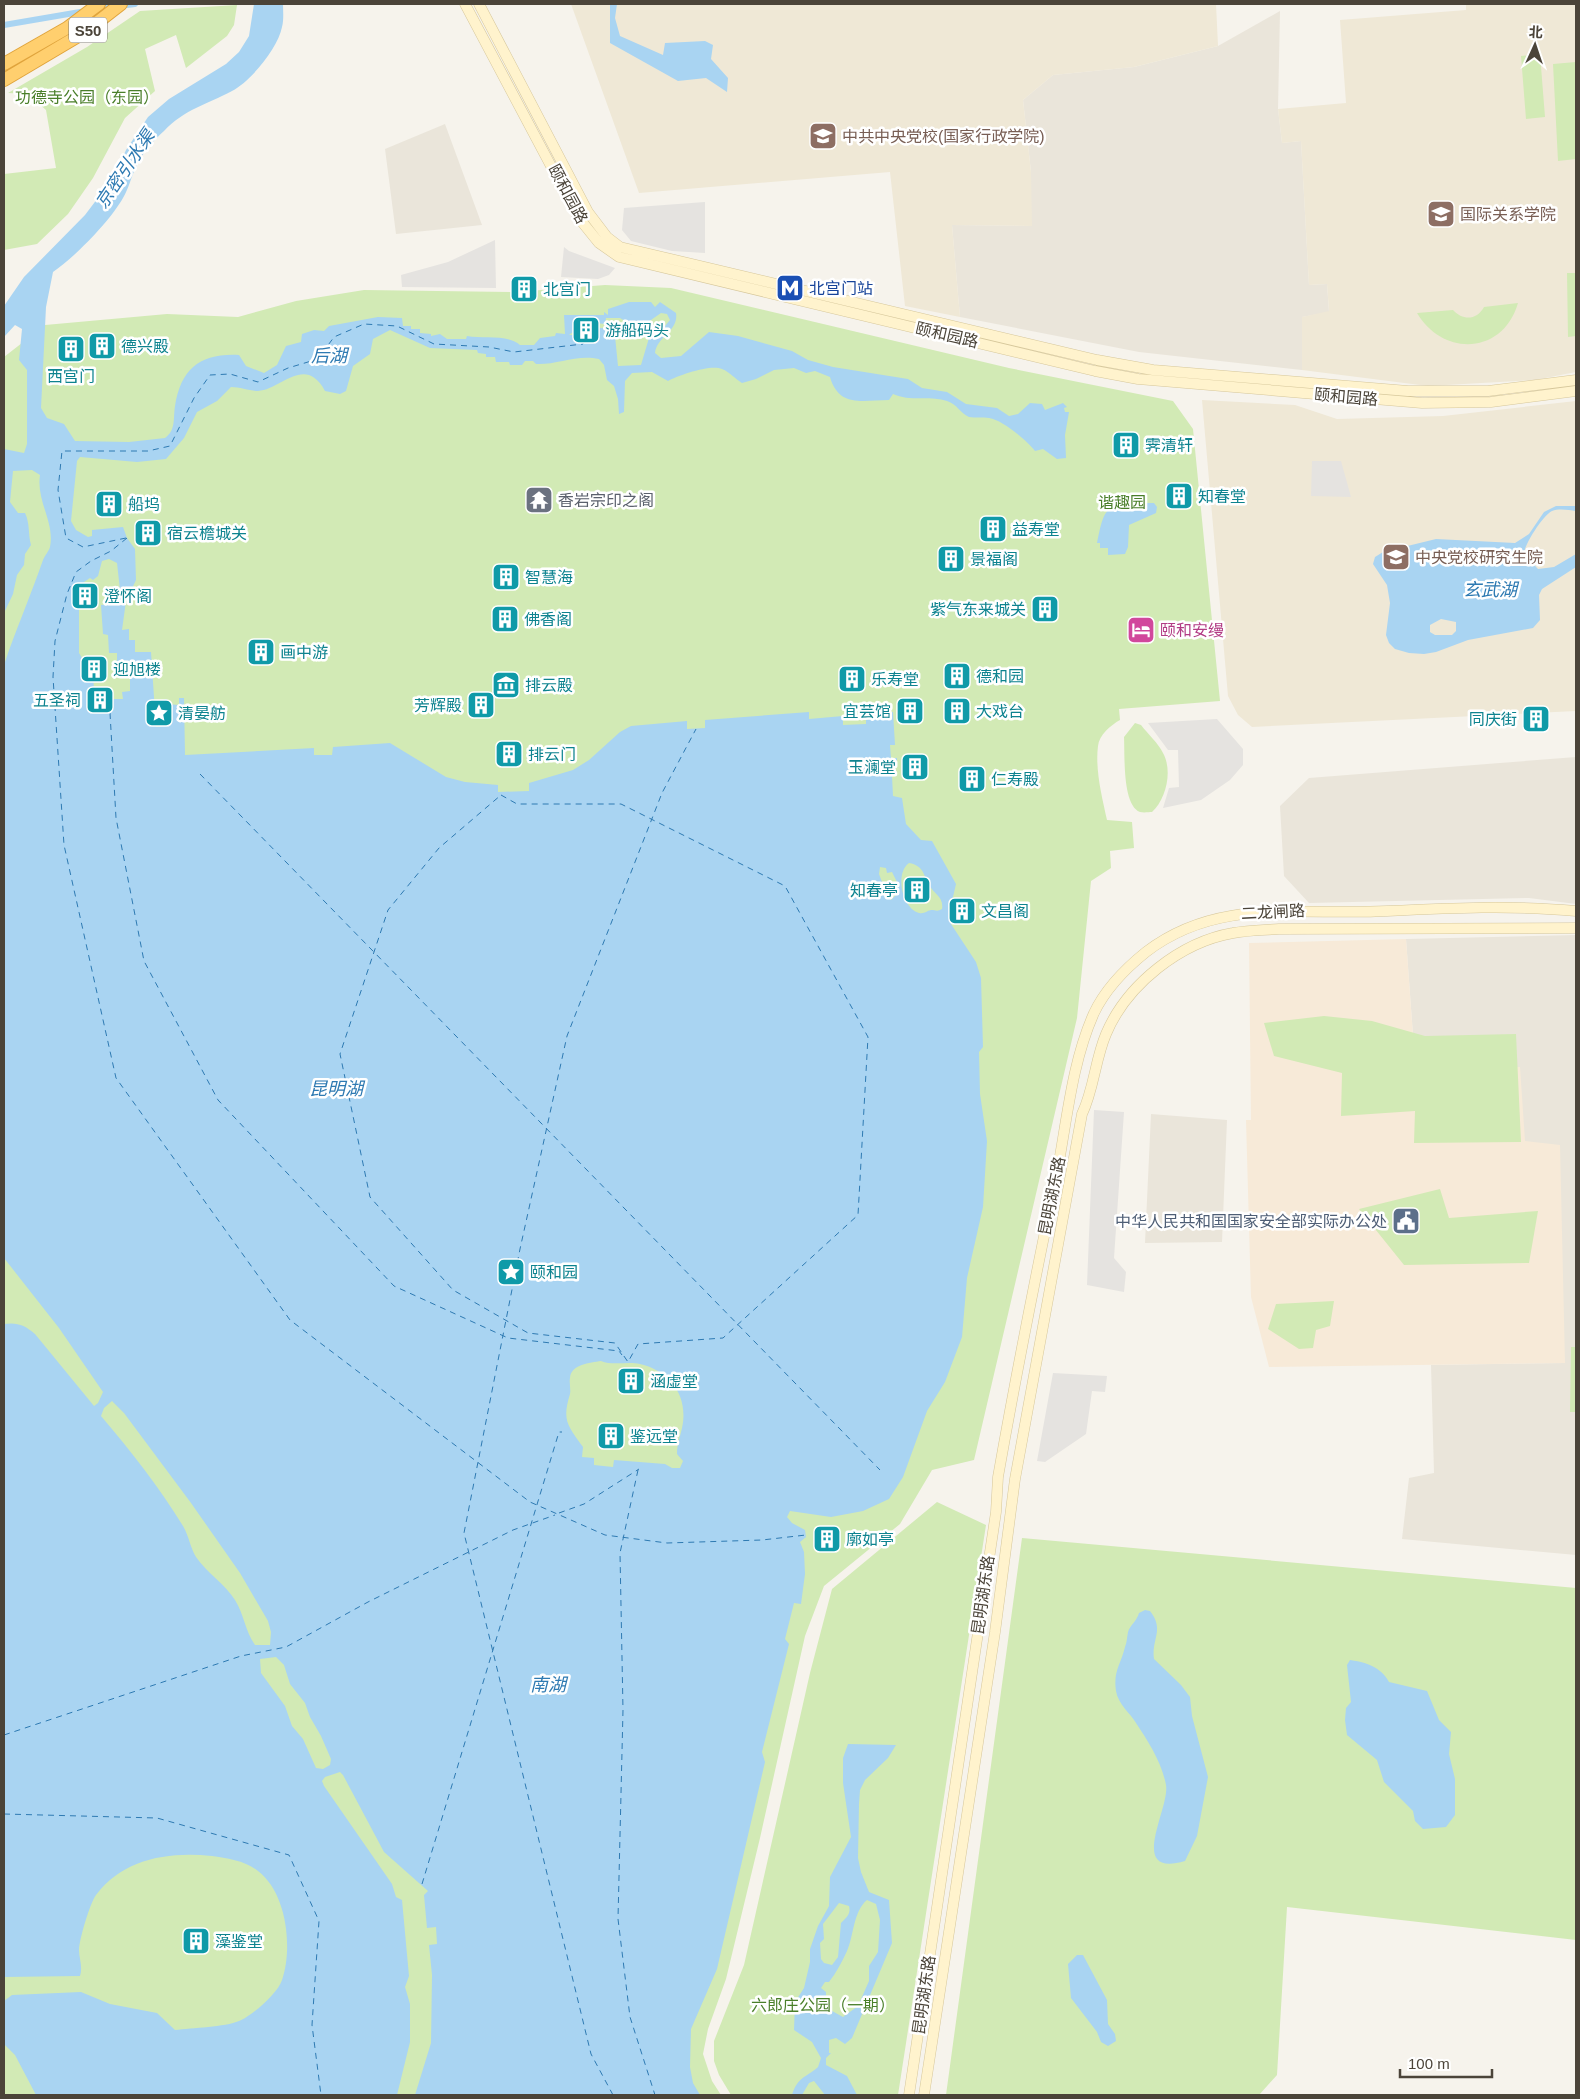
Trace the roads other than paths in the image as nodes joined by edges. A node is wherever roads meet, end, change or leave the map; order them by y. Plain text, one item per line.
1 (99, 4) edge
2 (121, 4) edge
3 (466, 4) edge
4 (479, 4) edge
5 (4, 64) edge
6 (4, 80) edge
7 (1576, 380) edge
8 (1576, 391) edge
9 (1351, 911) junction
10 (1576, 911) edge
11 (1352, 928) junction
12 (1576, 928) edge
13 (1070, 1097) joint
14 (1088, 1102) joint
15 (909, 2095) edge
16 (924, 2095) edge

1 - 5 highway, S50
2 - 6 highway, S50
3 - 8 main road, 颐和园路
4 - 7 main road, 颐和园路
9 - 10 main road, 二龙闸路
9 - 11 main road
9 - 13 main road, 二龙闸路
11 - 12 main road, 二龙闸路
11 - 14 main road, 二龙闸路
13 - 15 main road, 昆明湖东路
14 - 16 main road, 昆明湖东路

